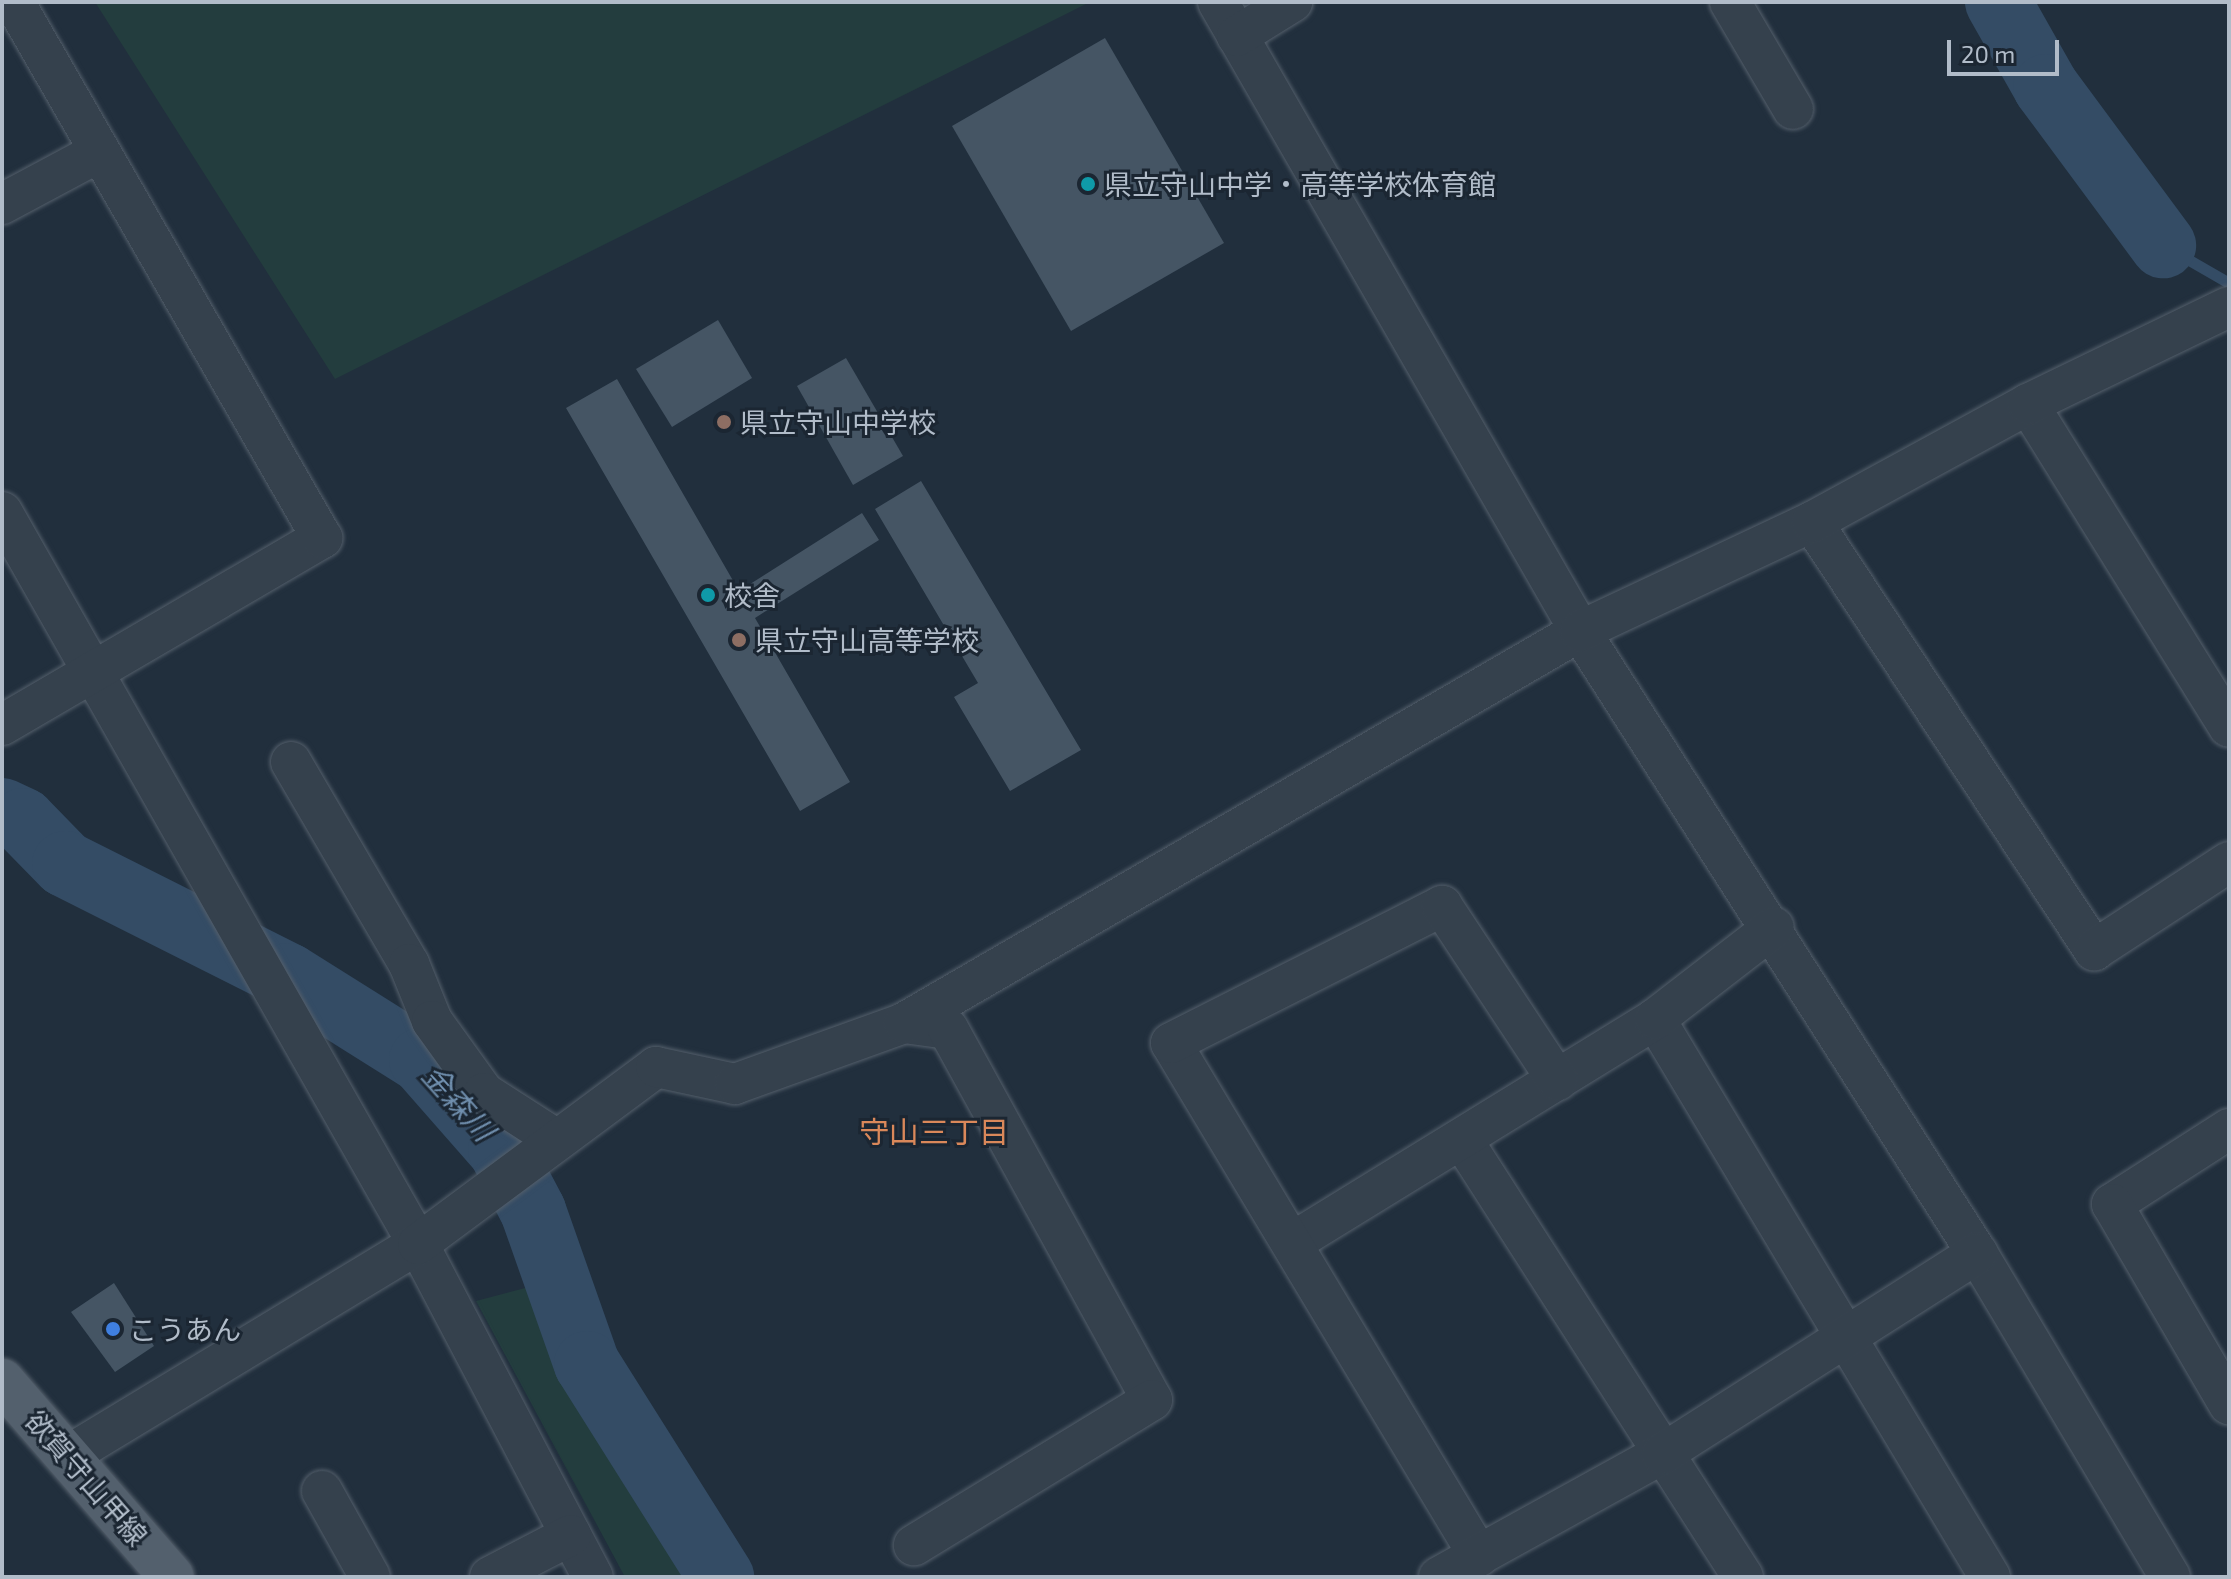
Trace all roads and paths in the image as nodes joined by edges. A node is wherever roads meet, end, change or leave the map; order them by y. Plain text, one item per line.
1 (14, 2) edge
2 (1292, 2) edge
3 (1730, 2) edge
4 (1227, 19) edge
5 (1793, 109) dead end
6 (99, 152) junction
7 (2, 204) edge
8 (2229, 307) edge
9 (2028, 404) junction
10 (2, 512) edge
11 (1812, 522) junction
12 (1580, 631) junction
13 (91, 671) junction
14 (2, 725) edge
15 (2229, 727) edge
16 (291, 762) dead end
17 (2229, 862) edge
18 (1774, 927) junction
19 (1655, 1019) junction
20 (904, 1023) junction
21 (1557, 1080) junction
22 (2229, 1129) edge
23 (557, 1140) junction
24 (1463, 1141) junction
25 (1293, 1242) junction
26 (418, 1244) junction
27 (1977, 1253) junction
28 (1841, 1336) junction
29 (2, 1381) edge
30 (2229, 1404) edge
31 (1662, 1454) junction
32 (69, 1455) junction
33 (322, 1491) dead end
34 (571, 1535) junction
35 (914, 1545) dead end
36 (1479, 1556) junction
37 (172, 1577) edge
38 (370, 1577) edge
39 (490, 1577) edge
40 (593, 1577) edge
41 (1439, 1577) edge
42 (1743, 1577) edge
43 (1990, 1577) edge
44 (2170, 1577) edge

1 - 6 street
2 - 4 street
3 - 5 street
4 - 12 street
6 - 7 street
6 - 13 street
8 - 9 street
9 - 11 street
9 - 15 street
10 - 13 street
11 - 12 street
11 - 17 street
12 - 18 street
12 - 20 street
13 - 14 street
13 - 26 street
16 - 23 street
18 - 19 street
18 - 27 street
19 - 21 street
19 - 28 street
20 - 23 street
20 - 35 street
21 - 24 street
21 - 25 street
22 - 30 street
23 - 26 street
24 - 25 street
24 - 31 street
25 - 36 street
26 - 32 street
26 - 34 street
27 - 28 street
27 - 44 street
28 - 31 street
28 - 43 street
29 - 32 main road, 欲賀守山甲線
31 - 36 street
31 - 42 street
32 - 37 main road, 欲賀守山甲線
33 - 38 street
34 - 39 street
34 - 40 street
36 - 41 street

